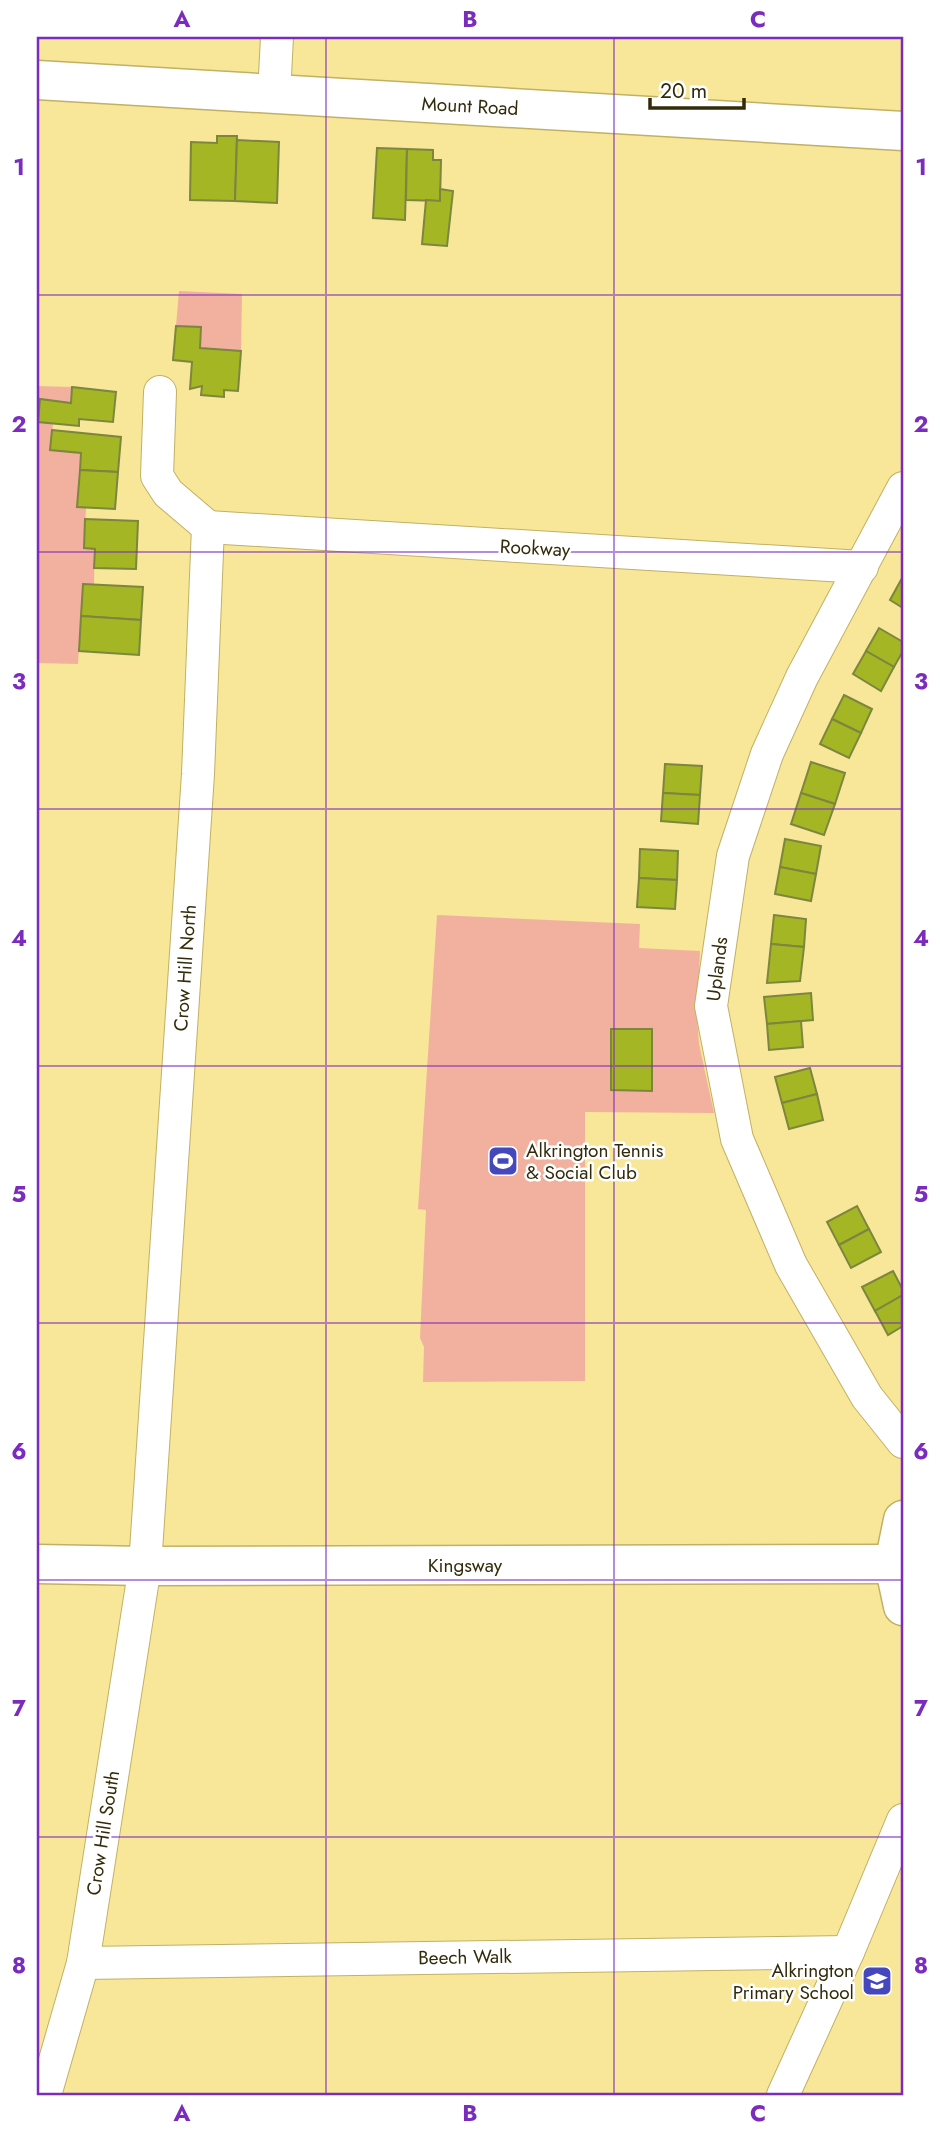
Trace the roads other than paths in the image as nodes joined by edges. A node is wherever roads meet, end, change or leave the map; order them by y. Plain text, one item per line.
1 (277, 37) edge
2 (37, 80) edge
3 (274, 94) junction
4 (903, 131) edge
5 (160, 391) dead end
6 (903, 488) edge
7 (208, 527) junction
8 (862, 567) junction
9 (903, 1442) edge
10 (903, 1520) edge
11 (37, 1564) edge
12 (894, 1564) junction
13 (145, 1566) junction
14 (903, 1606) edge
15 (903, 1820) edge
16 (848, 1952) junction
17 (83, 1963) junction
18 (45, 2095) edge
19 (783, 2095) edge

1 - 3 street
2 - 3 street, Mount Road
3 - 4 street, Mount Road
5 - 7 street
6 - 8 street, Uplands
7 - 8 street, Rookway
7 - 13 street, Crow Hill North
8 - 9 street, Uplands
10 - 12 street
11 - 13 street, Kingsway
12 - 13 street, Kingsway
12 - 14 street
13 - 17 street, Crow Hill South
15 - 16 street
16 - 17 street, Beech Walk
16 - 19 street
17 - 18 street, Crow Hill South

